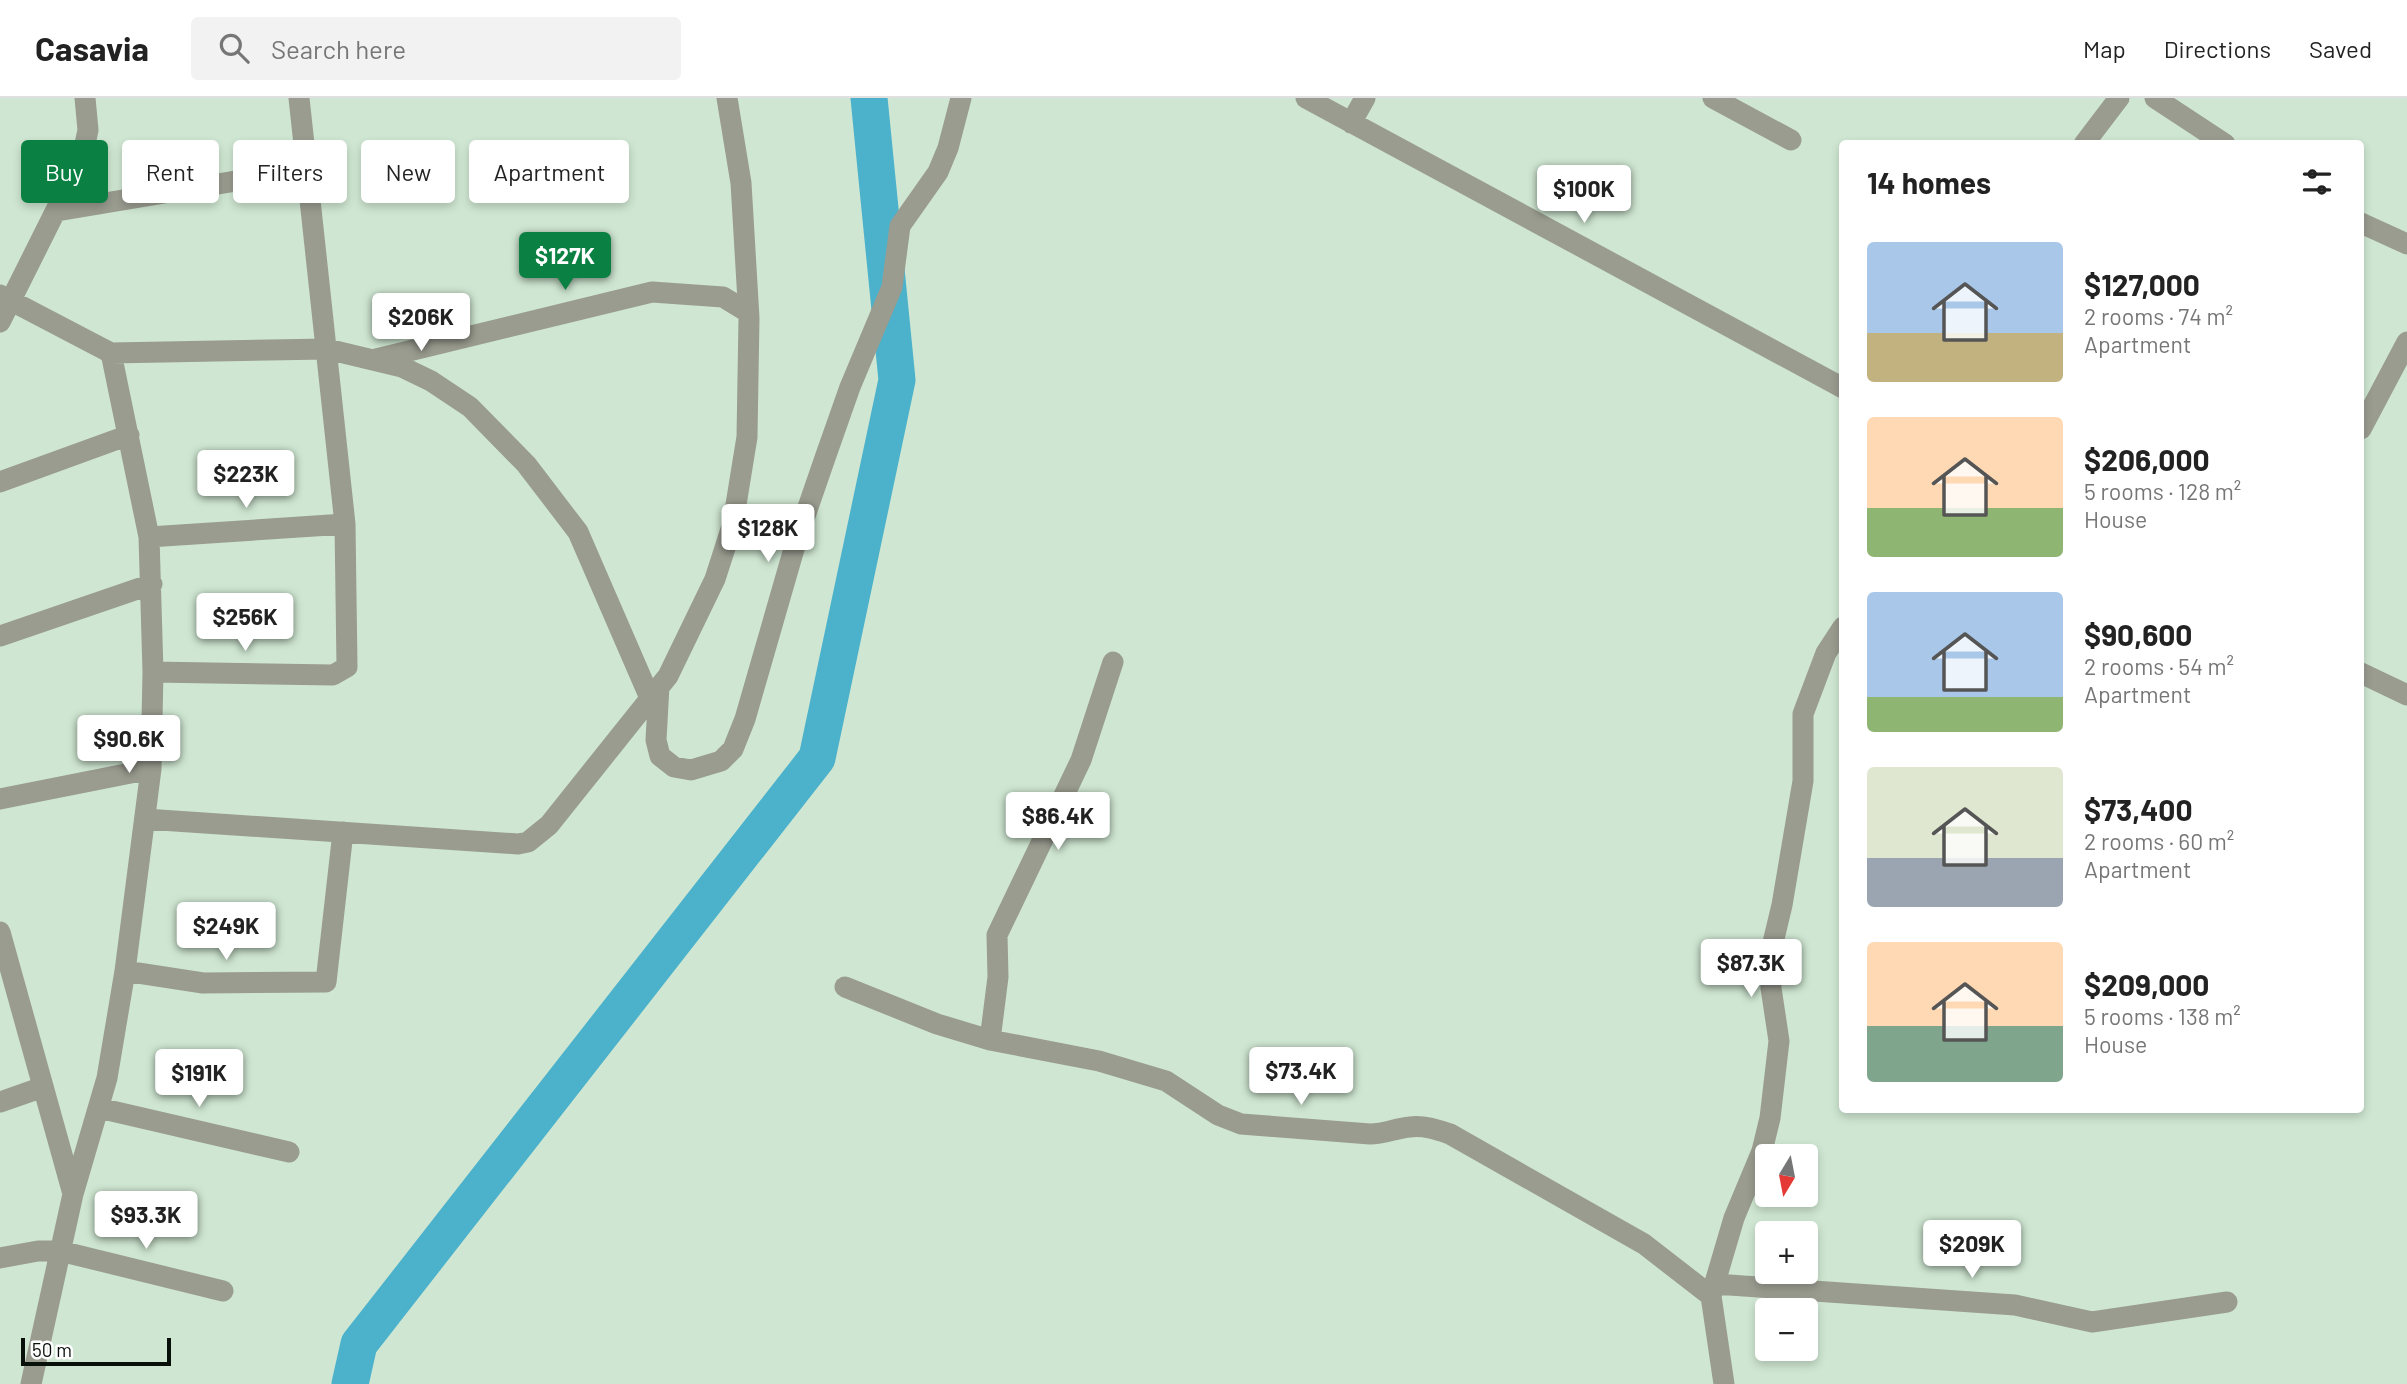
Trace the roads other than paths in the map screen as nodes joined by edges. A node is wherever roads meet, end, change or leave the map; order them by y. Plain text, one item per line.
1 (85, 98) edge
2 (299, 98) edge
3 (727, 98) edge
4 (961, 98) edge
5 (1306, 98) edge
6 (1365, 98) edge
7 (1713, 98) edge
8 (2119, 98) edge
9 (2155, 98) edge
10 (1351, 123) junction
11 (304, 140) edge
12 (1791, 140) dead end
13 (2087, 140) edge
14 (2219, 140) edge
15 (233, 182) edge
16 (312, 203) edge
17 (57, 211) junction
18 (2364, 224) edge
19 (2407, 244) edge
20 (6, 298) edge
21 (747, 311) junction
22 (0, 322) edge
23 (2407, 342) edge
24 (327, 349) junction
25 (111, 353) junction
26 (371, 360) junction
27 (1839, 386) edge
28 (2364, 423) edge
29 (129, 435) junction
30 (0, 482) edge
31 (345, 524) junction
32 (149, 537) junction
33 (152, 584) junction
34 (1839, 634) edge
35 (0, 636) edge
36 (1113, 662) dead end
37 (153, 673) junction
38 (2364, 674) edge
39 (655, 692) junction
40 (2407, 695) edge
41 (151, 769) junction
42 (0, 799) edge
43 (145, 818) junction
44 (343, 832) junction
45 (2, 944) edge
46 (125, 971) junction
47 (845, 987) dead end
48 (990, 1040) junction
49 (43, 1087) junction
50 (0, 1102) edge
51 (99, 1108) junction
52 (289, 1152) dead end
53 (74, 1194) junction
54 (60, 1251) junction
55 (0, 1258) edge
56 (1713, 1290) junction
57 (223, 1291) dead end
58 (2227, 1302) dead end
59 (31, 1384) edge
60 (1724, 1384) edge

1 - 17 street
2 - 11 street
3 - 21 street
4 - 39 street
5 - 10 street
6 - 10 street
7 - 12 street
8 - 13 street
9 - 14 street
10 - 27 street
15 - 17 street
16 - 24 street
17 - 20 street
18 - 19 street
20 - 22 street
20 - 25 street
21 - 26 street
21 - 39 street
23 - 28 street
24 - 25 street
24 - 26 street
24 - 31 street
25 - 29 street
26 - 39 street
29 - 30 street
29 - 32 street
31 - 32 street
31 - 37 street
32 - 33 street
33 - 35 street
33 - 37 street
34 - 56 street
36 - 48 street
37 - 41 street
38 - 40 street
39 - 44 street
41 - 42 street
41 - 43 street
43 - 44 street
43 - 46 street
44 - 46 street
45 - 49 street
46 - 51 street
47 - 48 street
48 - 56 street
49 - 50 street
49 - 53 street
51 - 52 street
51 - 53 street
53 - 54 street
54 - 55 street
54 - 57 street
54 - 59 street
56 - 58 street
56 - 60 street

